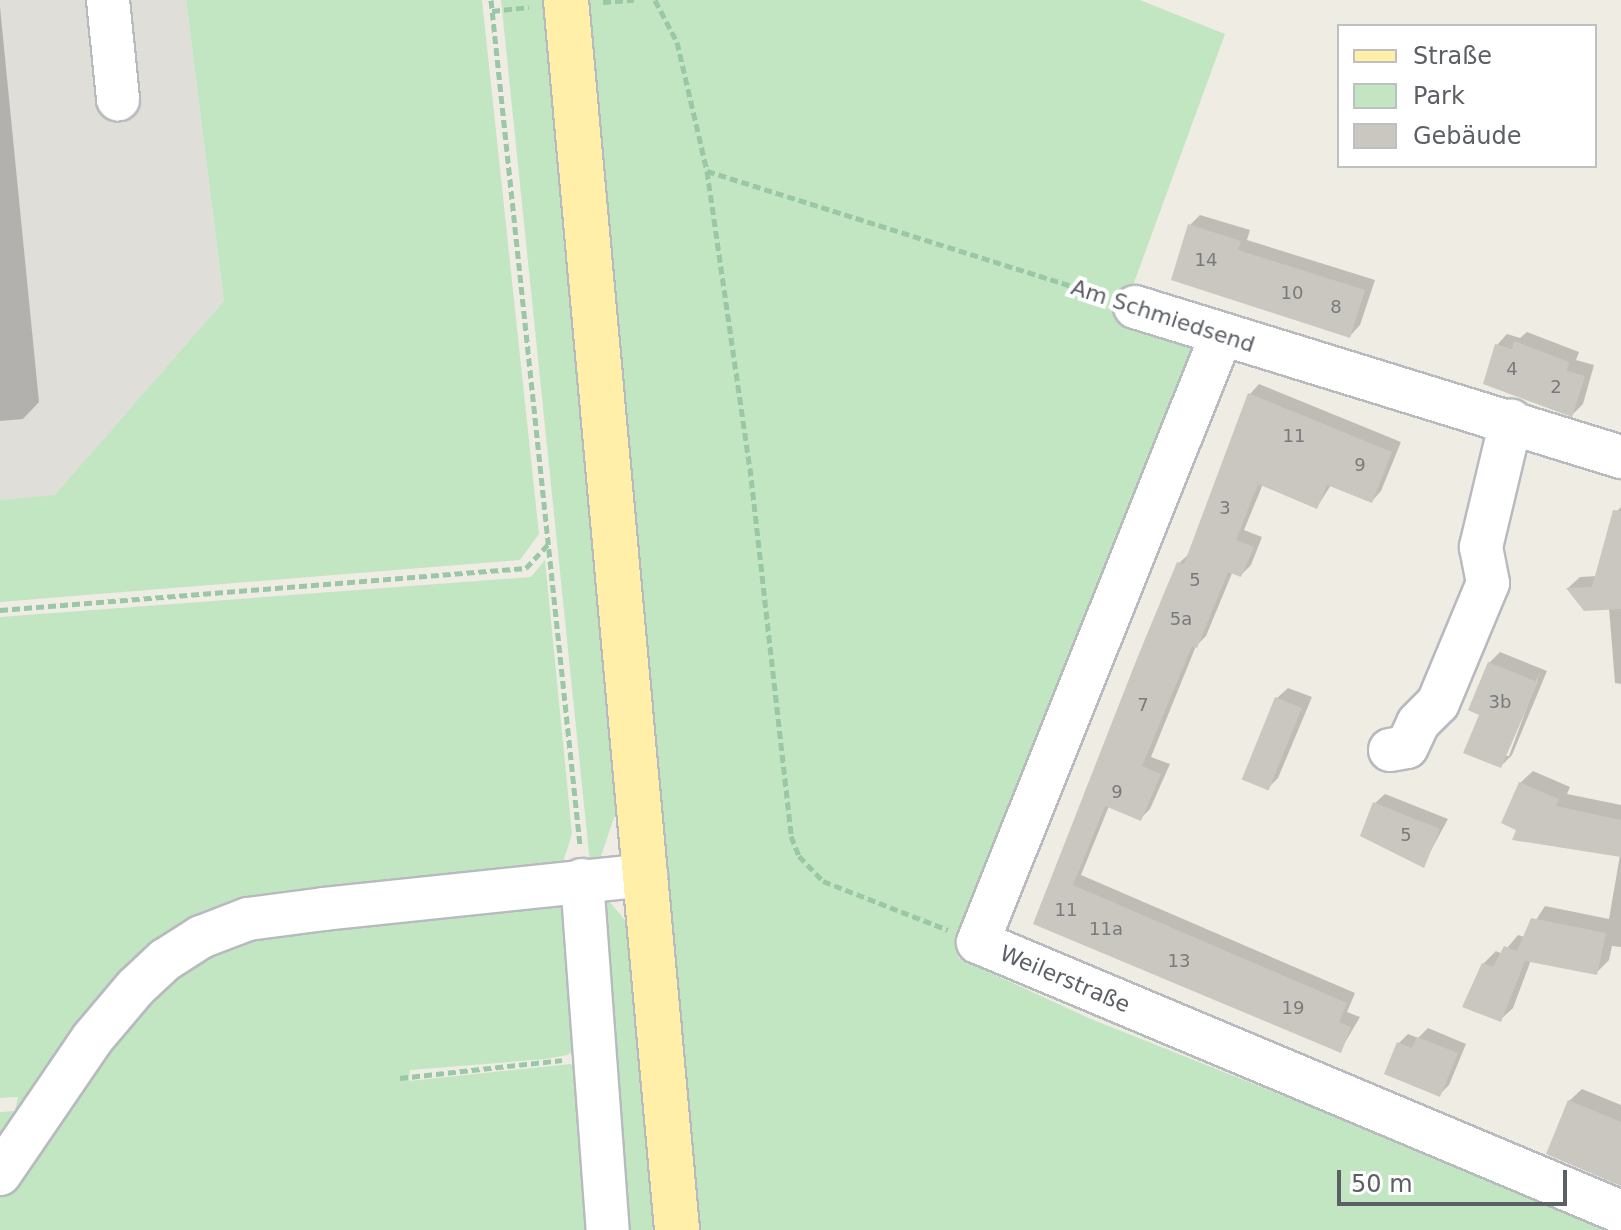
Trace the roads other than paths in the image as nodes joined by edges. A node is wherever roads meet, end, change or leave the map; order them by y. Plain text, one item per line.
1 (108, 0) edge
2 (564, 3) edge
3 (118, 99) dead end
4 (1135, 307) road end
5 (1221, 336) junction
6 (1511, 421) junction
7 (1621, 457) edge
8 (1390, 750) dead end
9 (646, 875) junction
10 (582, 880) junction
11 (0, 1174) edge
12 (1621, 1212) edge
13 (608, 1230) edge
14 (677, 1230) edge

1 - 3 street
2 - 9 main road
4 - 5 street, Am Schmiedsend
5 - 6 street, Am Schmiedsend
5 - 12 street, Weilerstraße
6 - 7 street, Am Schmiedsend
6 - 8 street
9 - 10 street
9 - 14 main road
10 - 11 street
10 - 13 street

